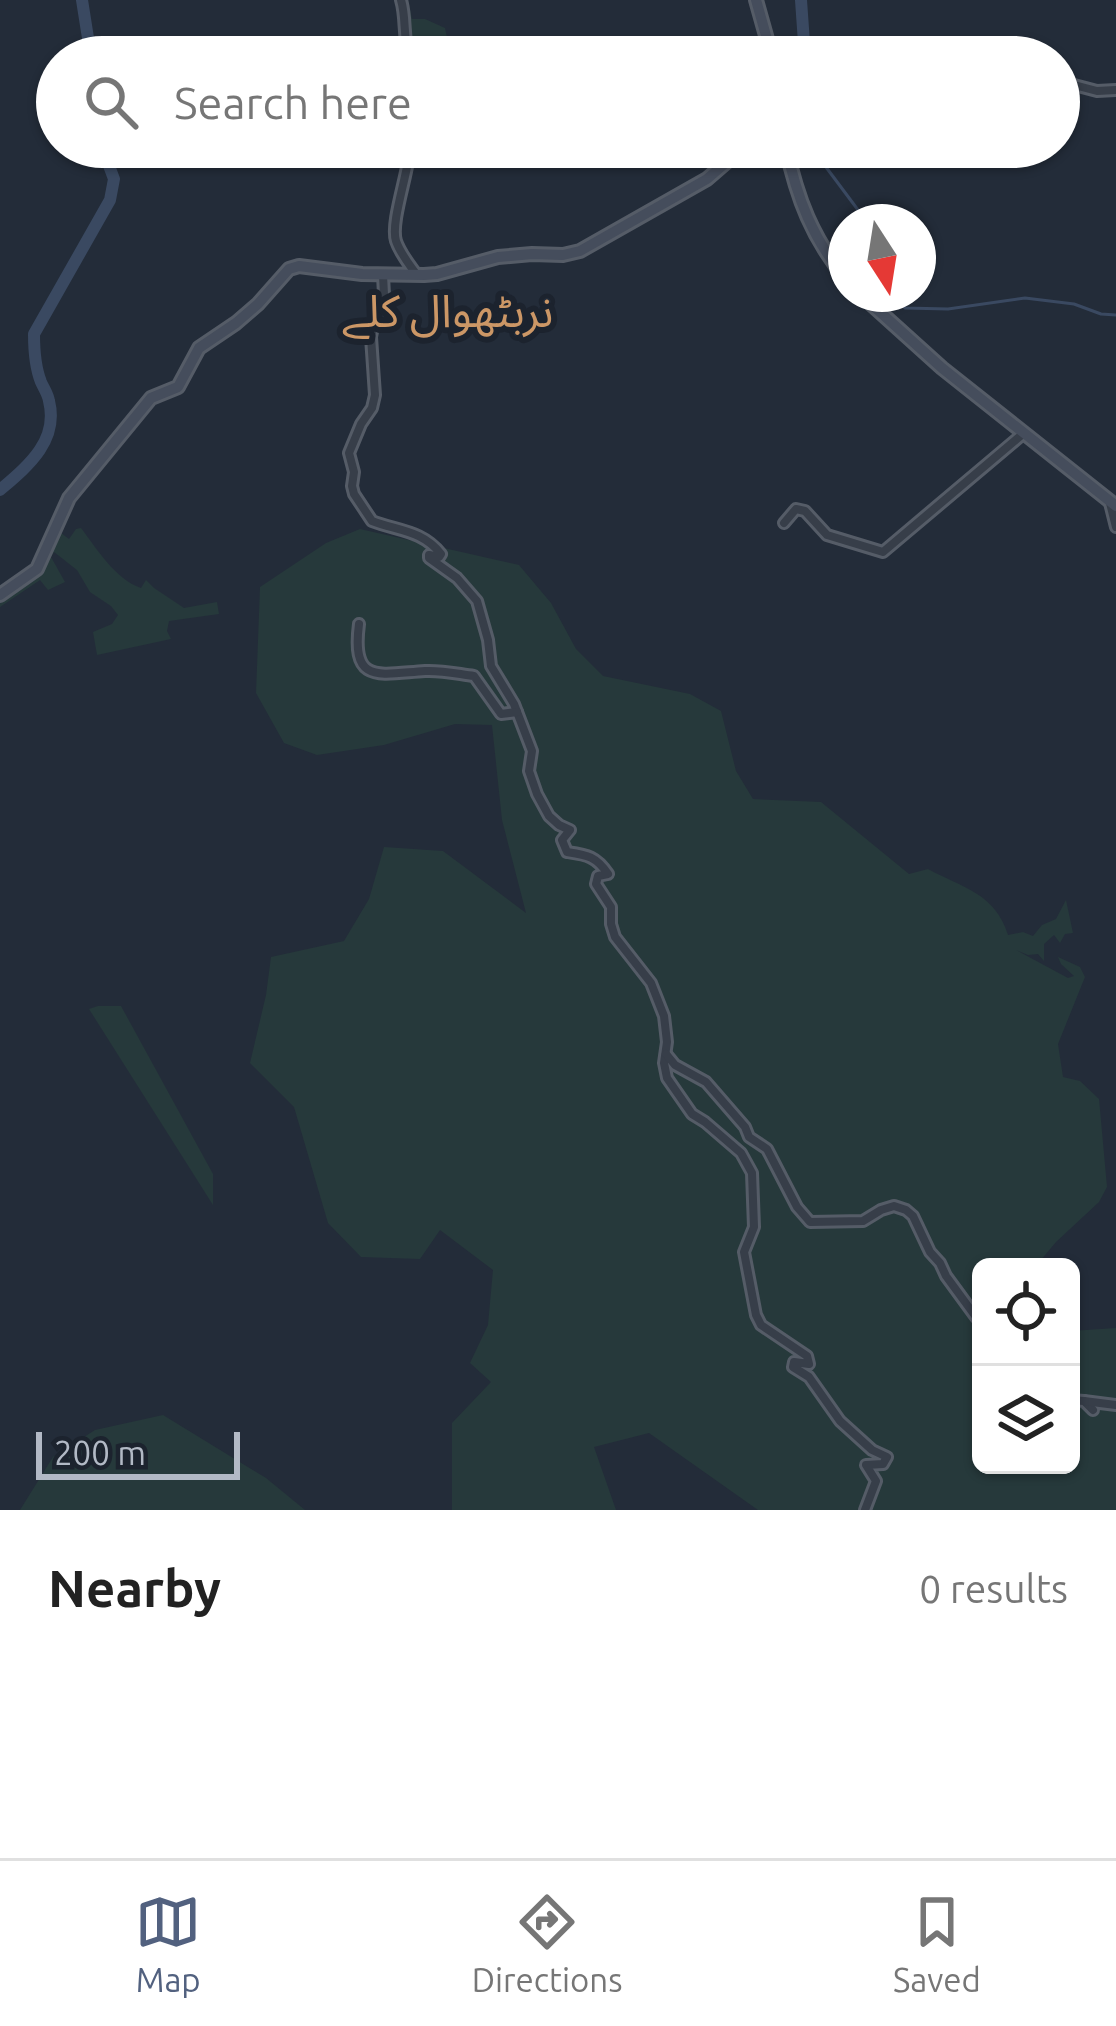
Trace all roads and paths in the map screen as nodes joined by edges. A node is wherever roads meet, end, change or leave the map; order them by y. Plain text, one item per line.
1 (401, 0) edge
2 (756, 0) edge
3 (404, 36) edge
4 (766, 36) edge
5 (1080, 87) edge
6 (1116, 90) edge
7 (406, 168) edge
8 (719, 168) edge
9 (791, 168) edge
10 (828, 252) edge
11 (383, 275) junction
12 (417, 275) junction
13 (880, 312) edge
14 (1024, 433) junction
15 (1113, 504) edge
16 (784, 524) dead end
17 (1116, 527) edge
18 (0, 596) edge
19 (358, 624) dead end
20 (518, 712) junction
21 (665, 1053) junction
22 (972, 1312) edge
23 (1080, 1401) edge
24 (1084, 1401) junction
25 (1116, 1405) edge
26 (1093, 1410) dead end
27 (866, 1510) edge

1 - 3 street
2 - 4 street
5 - 6 street
7 - 12 street
8 - 12 street
9 - 10 street
11 - 12 street
11 - 18 street
11 - 20 street
13 - 14 street
14 - 15 street
14 - 16 street
15 - 17 street
19 - 20 street
20 - 21 street
21 - 22 street
21 - 27 street
23 - 24 street
24 - 25 street
24 - 26 street

